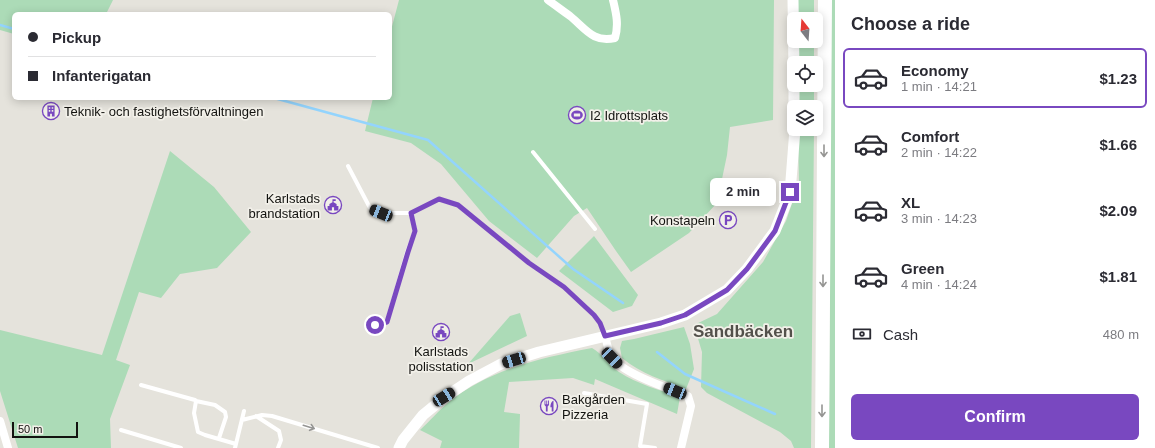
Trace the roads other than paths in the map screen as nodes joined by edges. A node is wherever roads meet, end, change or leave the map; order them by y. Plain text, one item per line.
1 (548, 0) edge
2 (613, 0) edge
3 (793, 0) edge
4 (825, 0) edge
5 (794, 56) edge
6 (794, 136) edge
7 (533, 152) dead end
8 (348, 166) dead end
9 (411, 213) junction
10 (595, 229) dead end
11 (375, 325) dead end
12 (605, 336) junction
13 (141, 385) dead end
14 (584, 393) dead end
15 (196, 401) junction
16 (244, 411) dead end
17 (256, 416) junction
18 (0, 420) edge
19 (242, 420) junction
20 (121, 430) dead end
21 (219, 438) junction
22 (236, 446) edge
23 (8, 448) edge
24 (181, 448) edge
25 (278, 448) edge
26 (378, 448) edge
27 (399, 448) edge
28 (655, 448) edge
29 (681, 448) edge
30 (822, 448) edge

1 - 2 street
3 - 5 street
4 -> 30 highway
6 - 12 street
7 - 10 lane
8 - 9 lane
9 - 11 lane
9 - 12 lane
12 - 27 street
12 - 29 street
13 - 15 lane
14 - 28 lane
15 - 21 lane
15 - 21 lane
16 - 19 lane
17 - 19 lane
17 - 25 lane
17 -> 26 lane
18 - 23 street
19 - 22 lane
20 - 24 lane
21 - 22 lane

